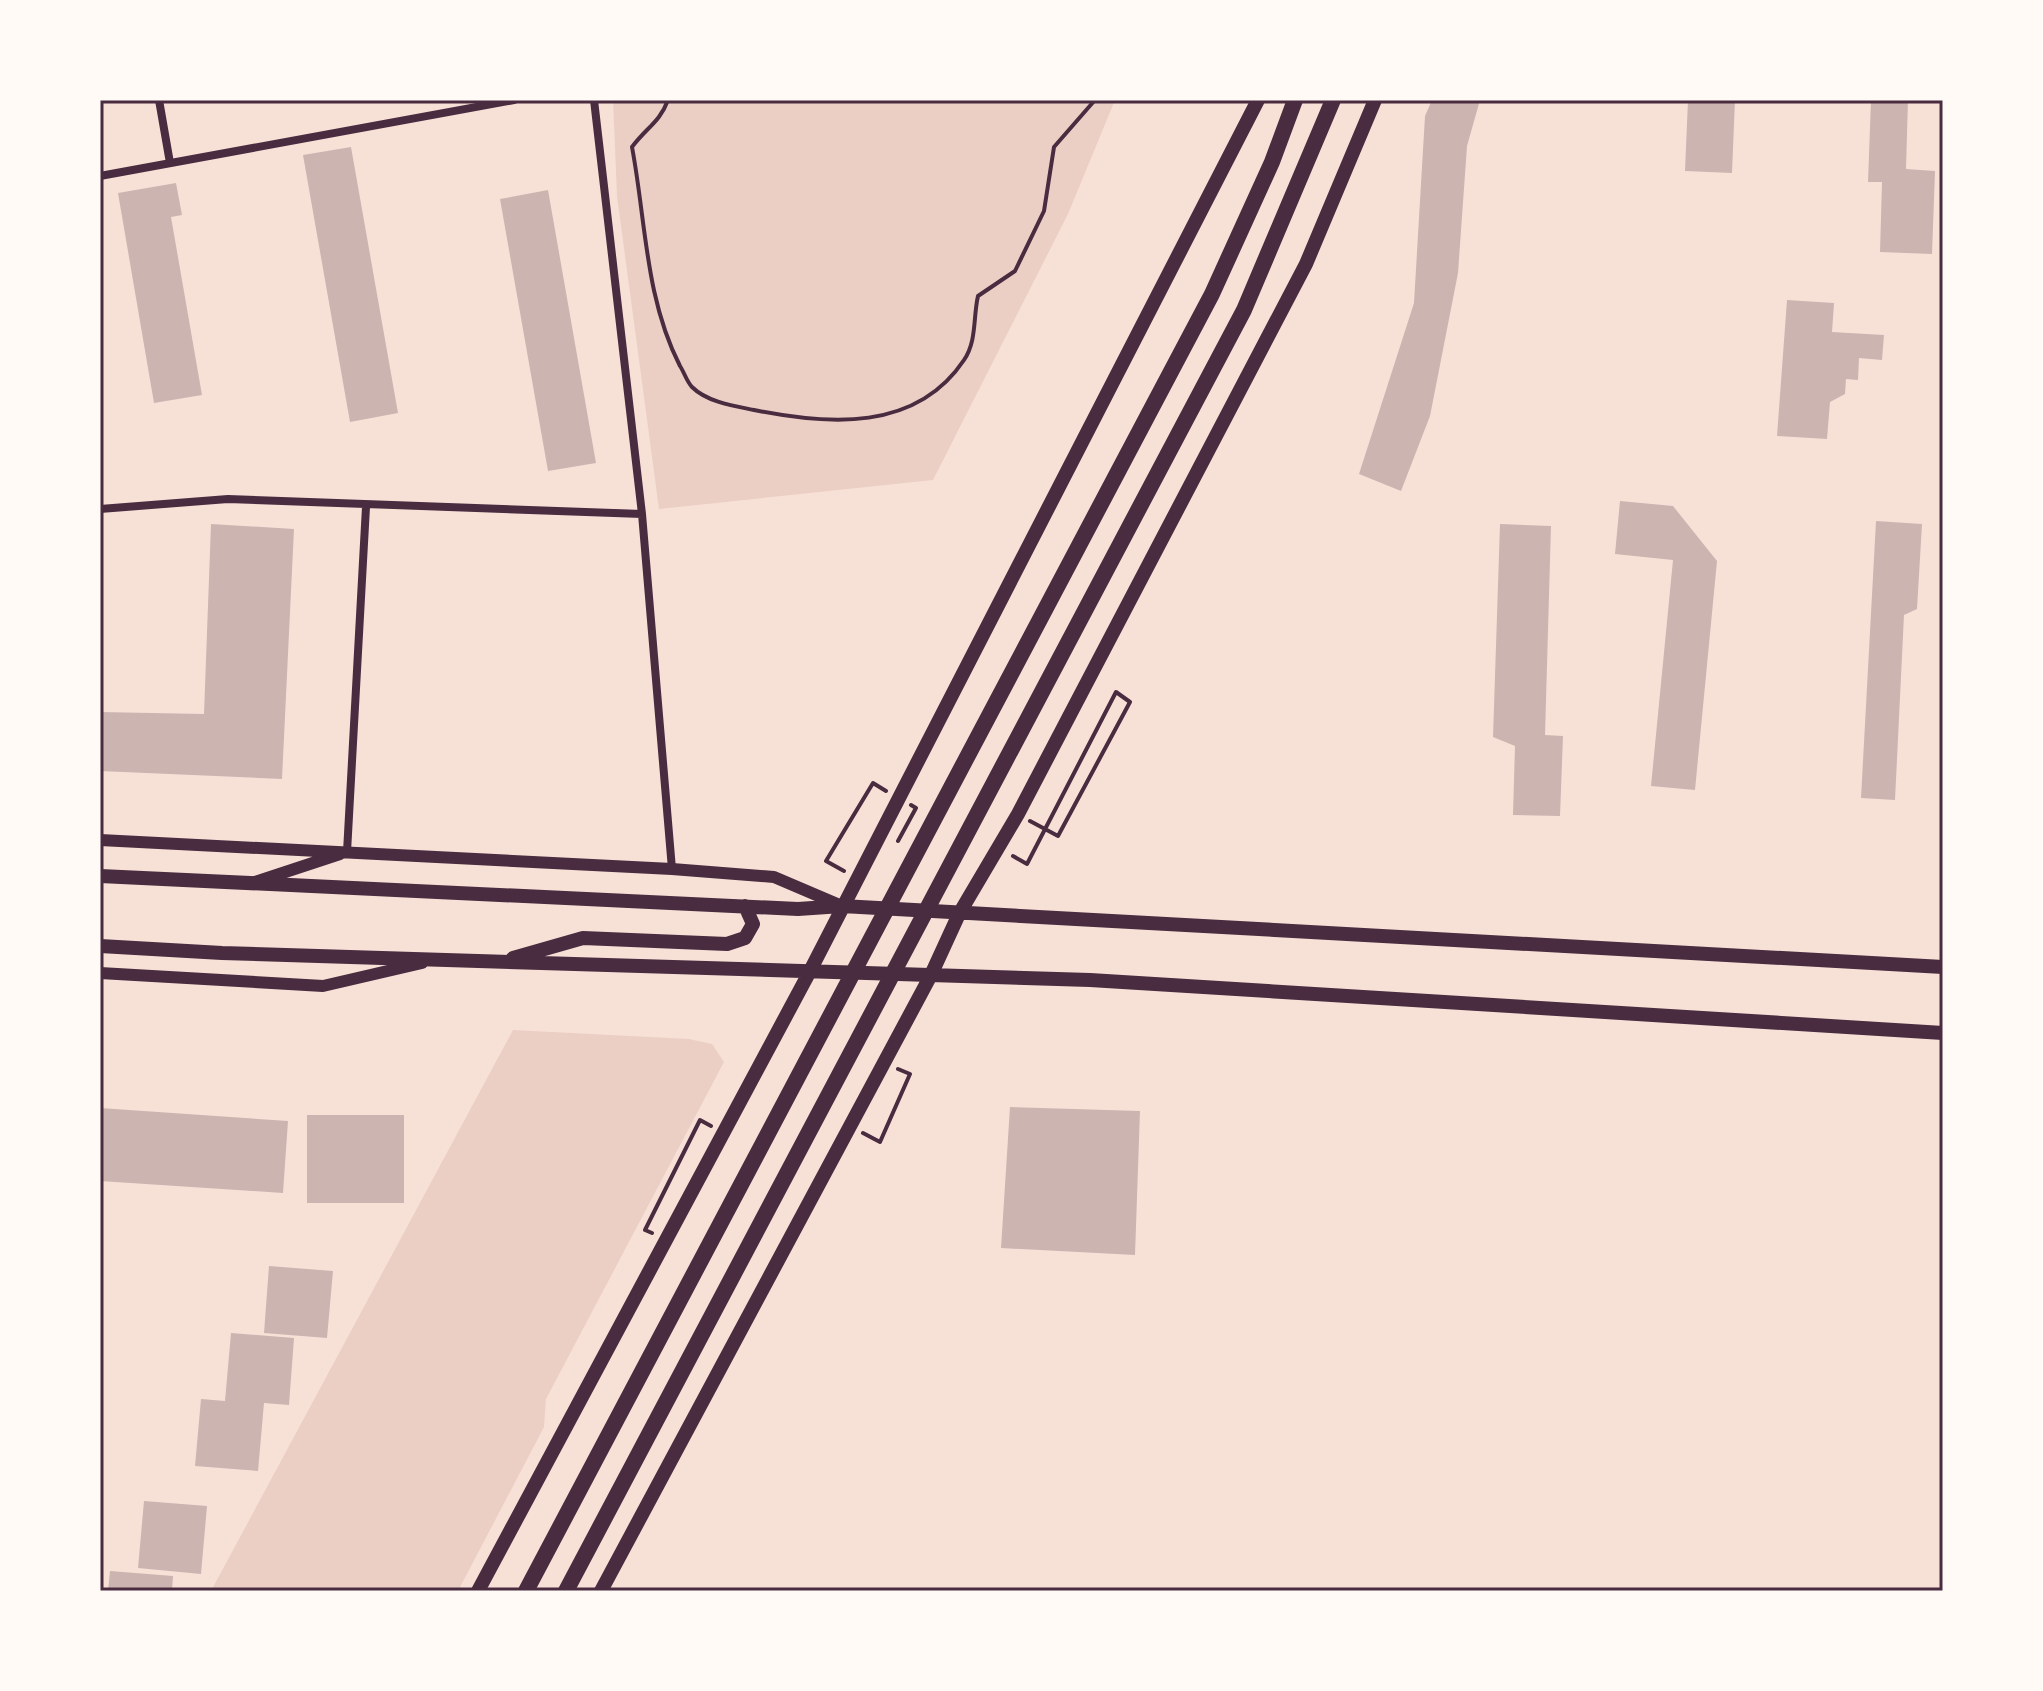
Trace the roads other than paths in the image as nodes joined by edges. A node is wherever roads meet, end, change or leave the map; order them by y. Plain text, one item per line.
1 (159, 100) edge
2 (514, 100) edge
3 (594, 100) edge
4 (1258, 100) edge
5 (1295, 100) edge
6 (1333, 100) edge
7 (1375, 100) edge
8 (170, 163) junction
9 (100, 176) edge
10 (366, 507) junction
11 (100, 509) edge
12 (642, 514) junction
13 (100, 840) edge
14 (347, 852) junction
15 (672, 869) junction
16 (100, 876) edge
17 (250, 883) junction
18 (745, 906) junction
19 (842, 906) junction
20 (959, 914) junction
21 (100, 946) edge
22 (438, 959) junction
23 (501, 961) junction
24 (1943, 967) edge
25 (100, 973) edge
26 (809, 973) junction
27 (931, 975) junction
28 (1943, 1033) edge
29 (478, 1591) edge
30 (526, 1591) edge
31 (566, 1591) edge
32 (601, 1591) edge

1 - 8 street
2 - 8 street
3 - 12 street
4 - 19 main road
5 - 30 highway
6 - 31 highway
7 - 20 main road
8 - 9 street
10 - 11 street
10 - 12 street
10 - 14 street
12 - 15 street
13 - 14 street
14 - 15 street
14 - 17 street
15 - 19 street
16 - 17 main road
17 - 18 main road
18 - 19 main road
18 - 23 main road
19 - 20 main road
19 - 26 main road
20 - 24 main road
20 - 27 main road
21 - 22 main road
22 - 23 main road
22 - 25 street
23 - 26 main road
26 - 27 main road
26 - 29 main road
27 - 28 main road
27 - 32 main road

